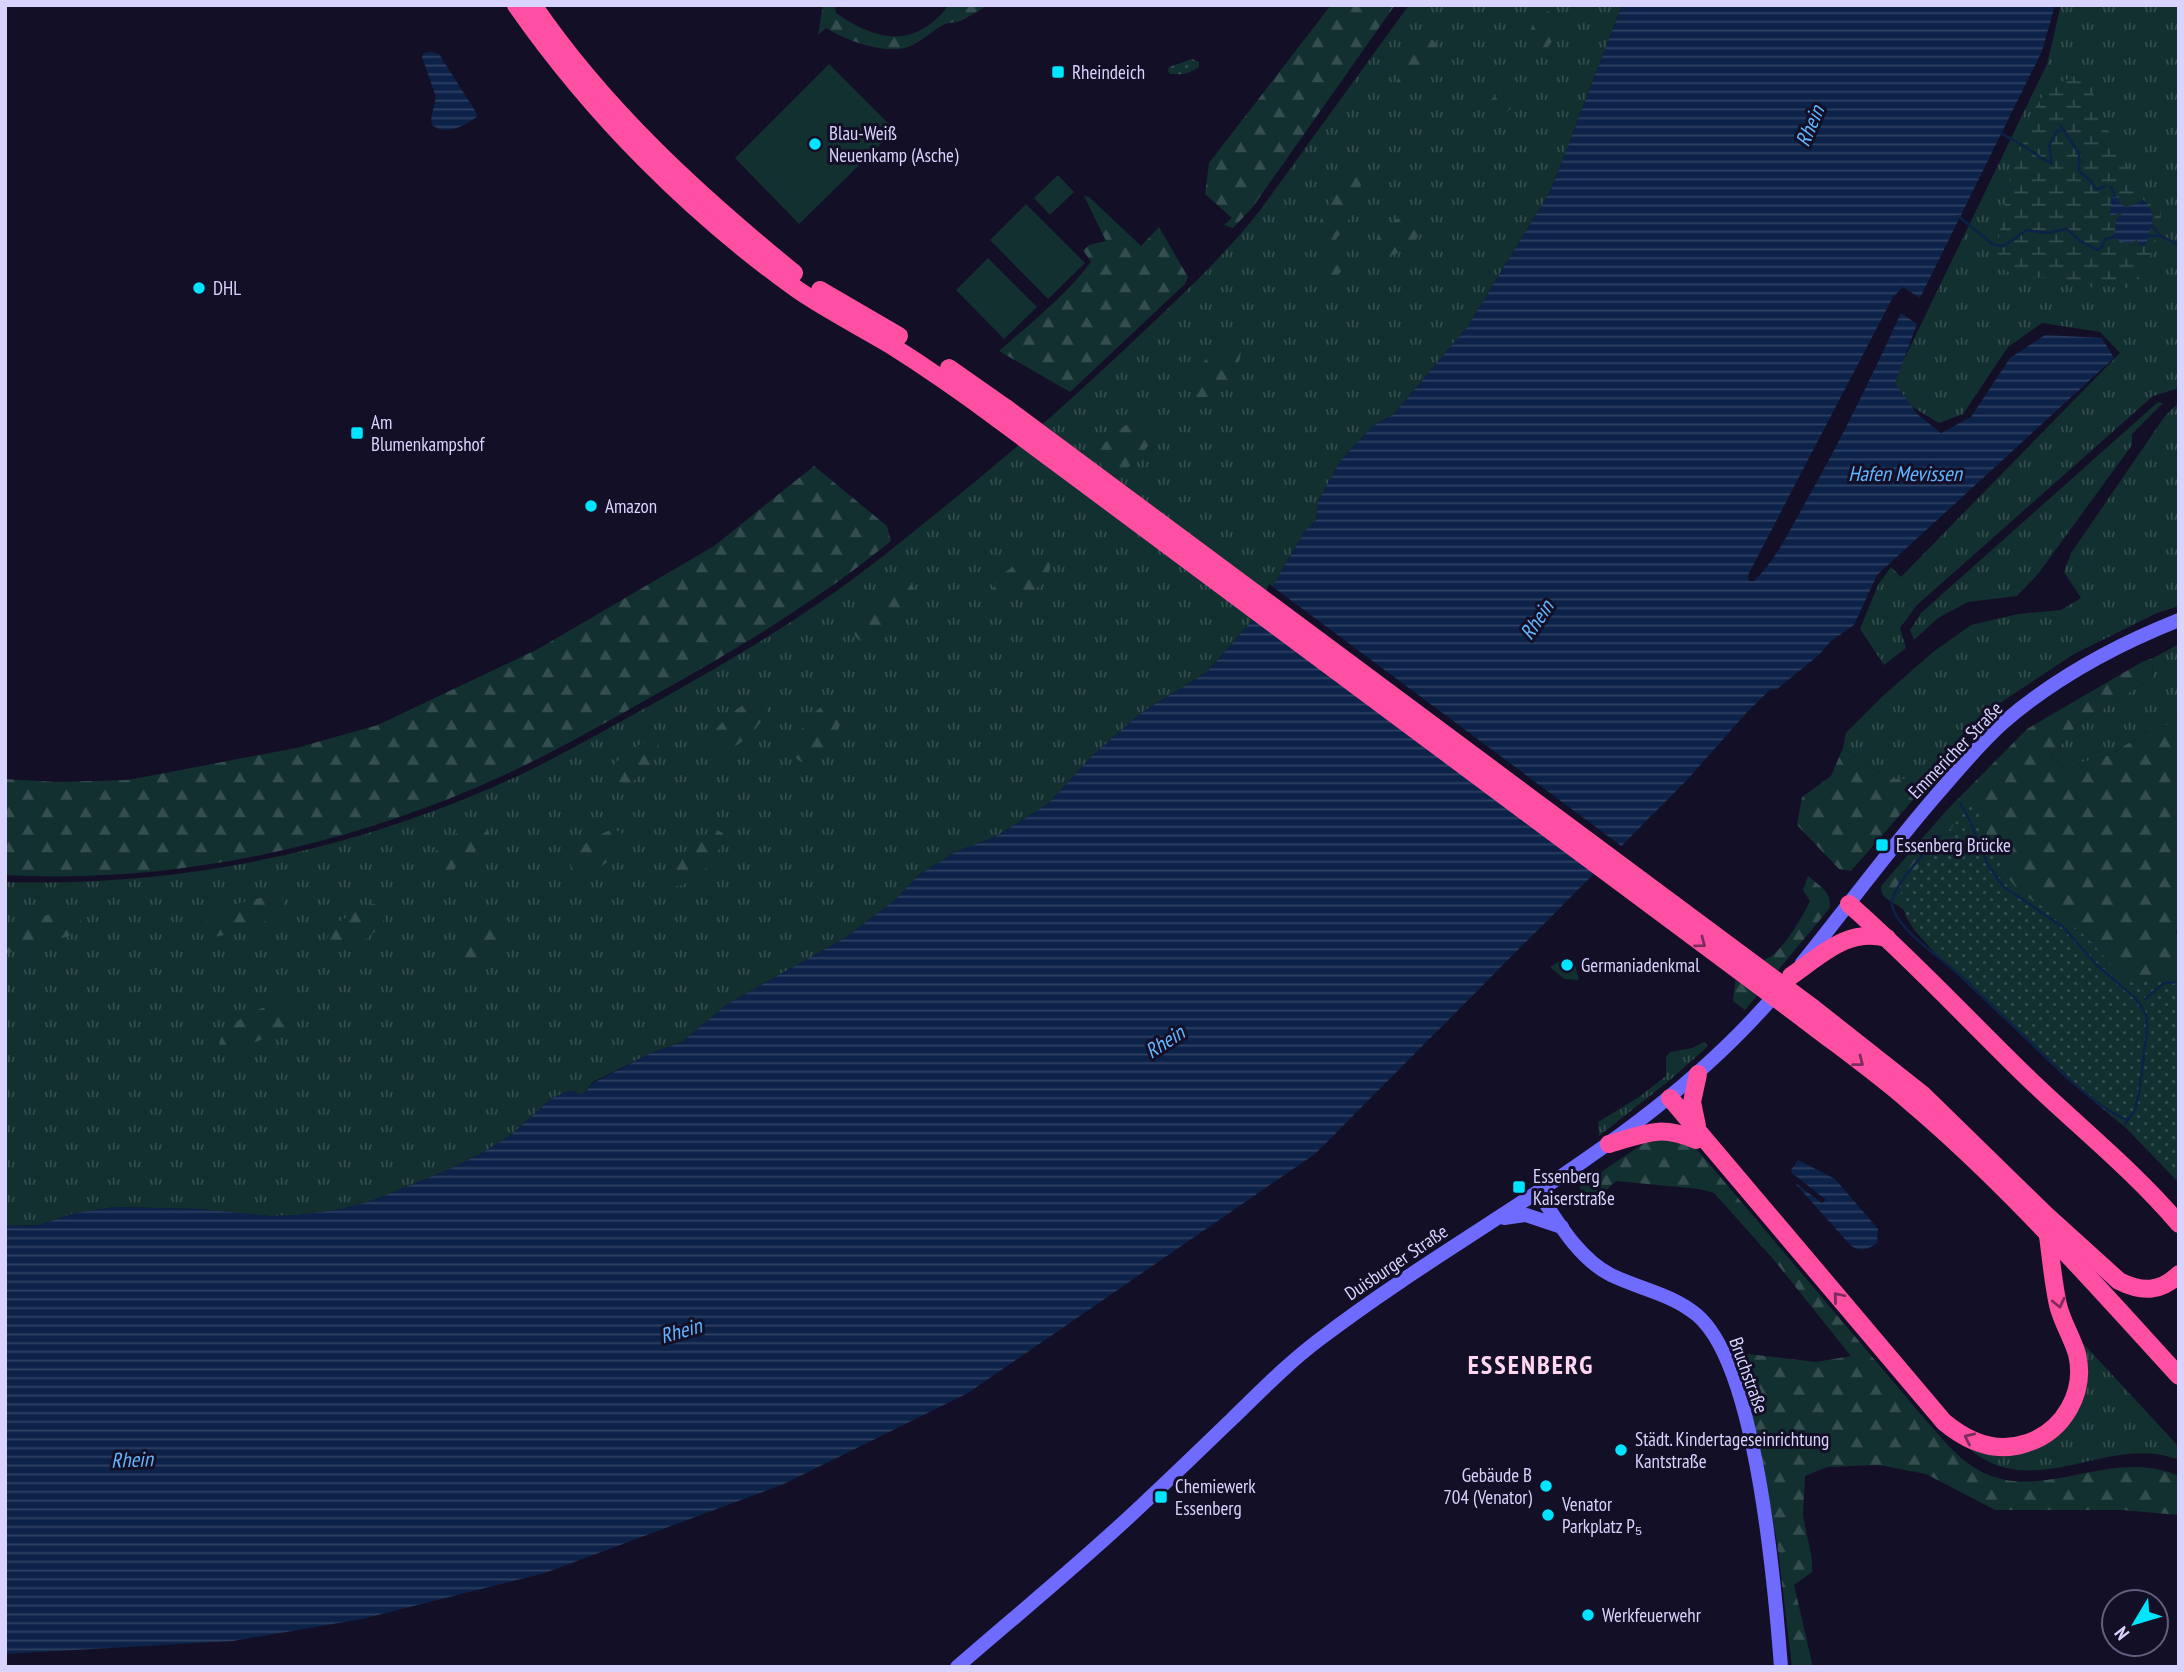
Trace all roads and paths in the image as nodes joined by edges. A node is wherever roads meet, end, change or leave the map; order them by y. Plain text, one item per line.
1 (516, 5) edge
2 (534, 5) edge
3 (1002, 414) junction
4 (2179, 620) edge
5 (1853, 899) junction
6 (1888, 938) junction
7 (1791, 976) junction
8 (1809, 1014) junction
9 (1698, 1074) junction
10 (1667, 1100) junction
11 (1963, 1132) junction
12 (1698, 1136) junction
13 (1609, 1144) junction
14 (1538, 1192) junction
15 (2179, 1208) edge
16 (1496, 1220) junction
17 (2179, 1224) edge
18 (1563, 1228) junction
19 (2048, 1236) junction
20 (2179, 1274) edge
21 (2179, 1360) edge
22 (2179, 1376) edge
23 (957, 1667) edge
24 (1781, 1667) edge

1 - 3 highway
2 - 3 highway
3 - 8 highway, bridge
4 - 5 main road, Emmericher Straße
5 - 6 highway
5 - 7 main road, Duisburger Straße
5 - 15 highway
6 - 7 highway
6 - 17 highway
7 - 9 main road, Duisburger Straße
8 - 11 highway
8 -> 19 highway
9 - 10 main road, Duisburger Straße
9 - 12 highway
10 - 12 highway
10 - 13 main road, Duisburger Straße
11 - 20 highway
11 - 21 highway
12 - 13 highway
19 -> 12 highway
13 - 14 main road, Duisburger Straße
14 - 16 main road, Duisburger Straße
14 - 18 main road, Bruchstraße
16 - 18 main road
16 - 23 main road, Duisburger Straße
18 - 24 main road, Bruchstraße
19 - 22 highway

